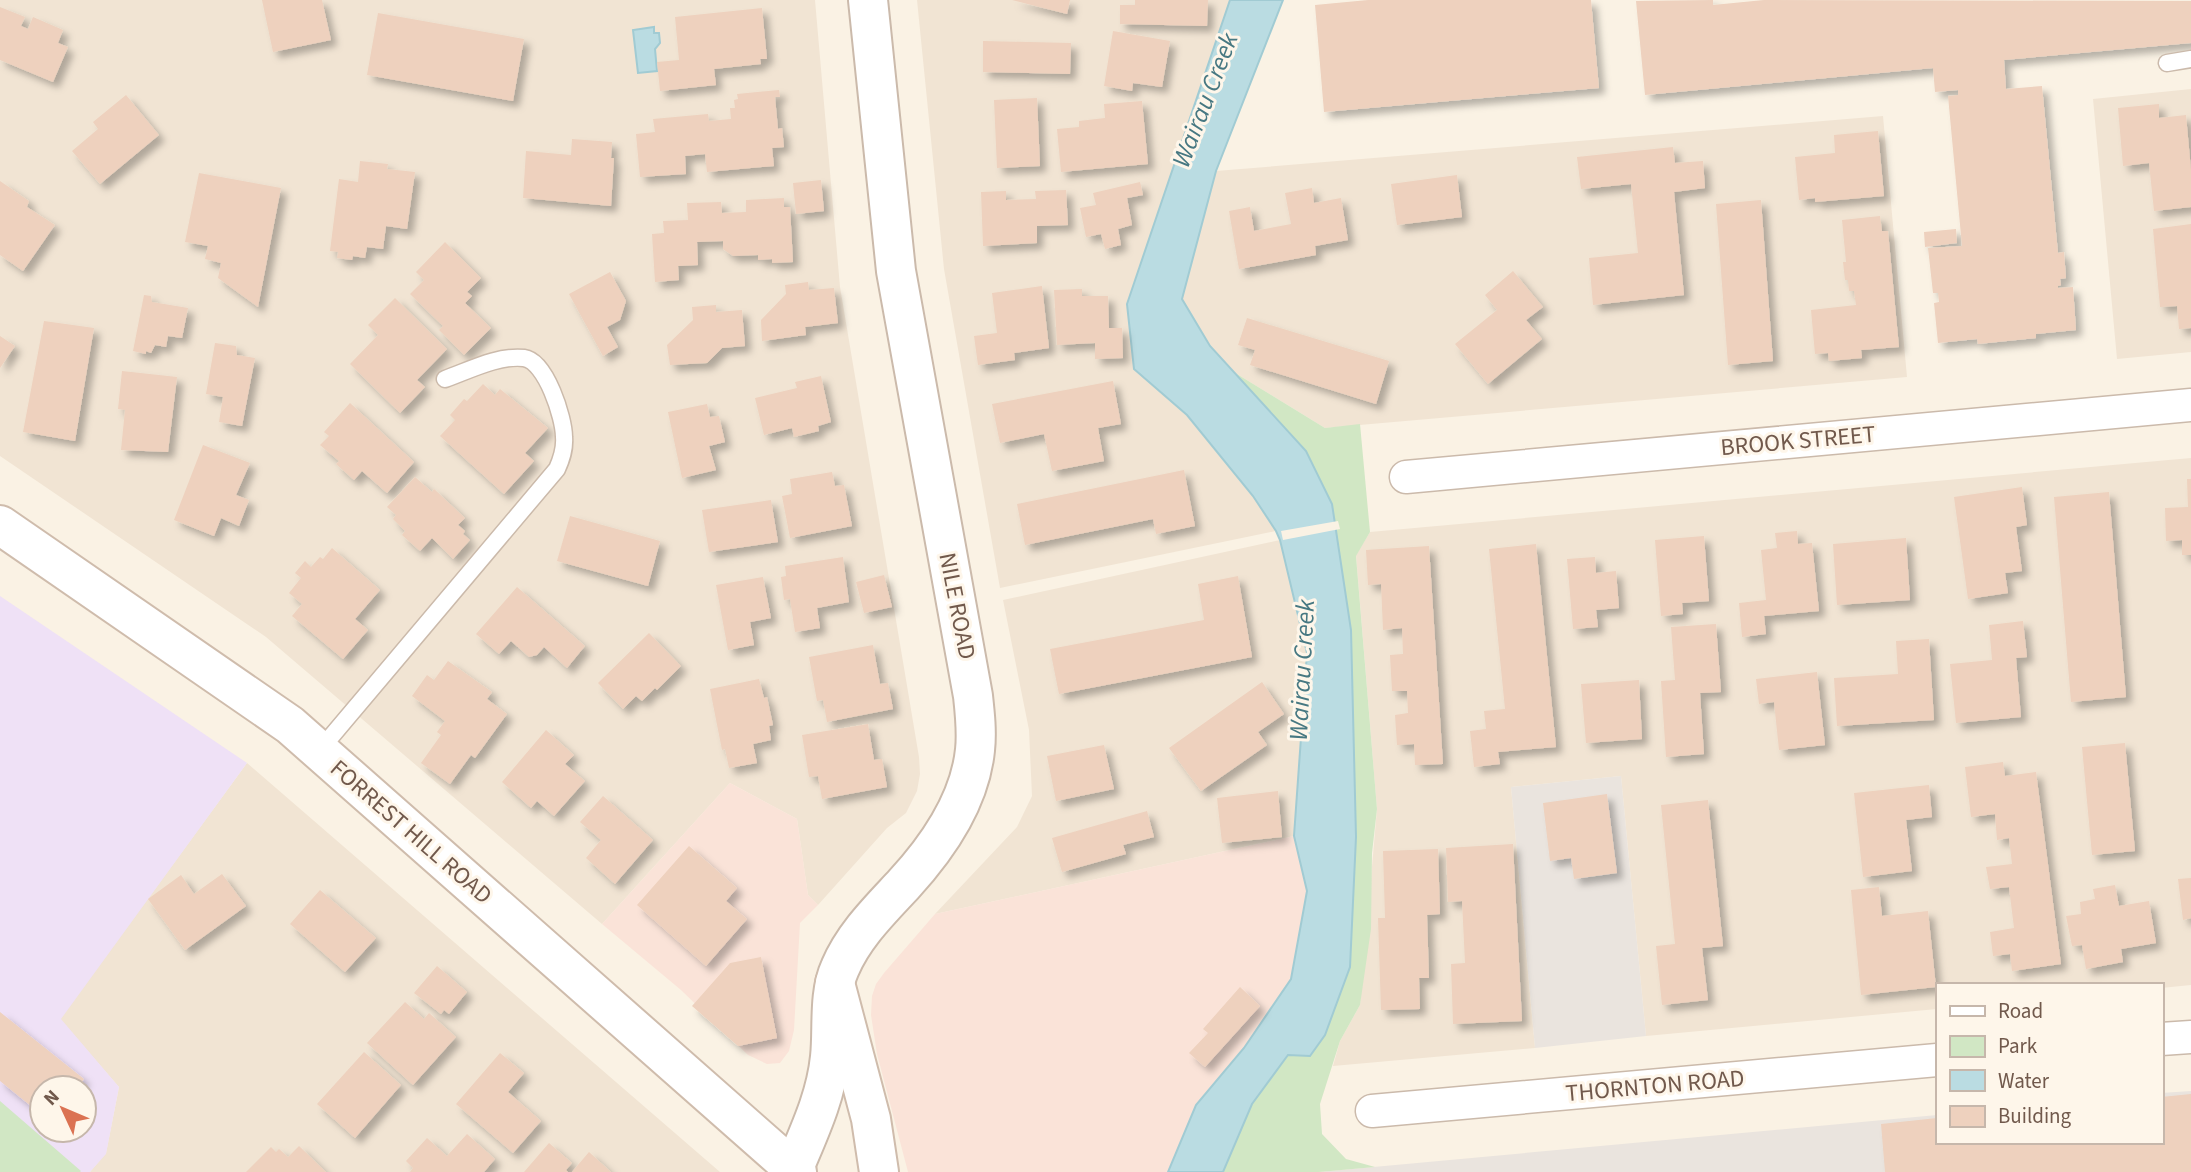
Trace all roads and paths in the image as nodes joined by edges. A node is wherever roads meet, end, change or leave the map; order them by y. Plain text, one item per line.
1 (868, 0) edge
2 (2191, 60) edge
3 (2167, 63) dead end
4 (445, 379) dead end
5 (2191, 405) edge
6 (1406, 477) dead end
7 (0, 526) edge
8 (318, 751) junction
9 (835, 983) junction
10 (2191, 1037) edge
11 (2163, 1039) edge
12 (1936, 1060) edge
13 (1372, 1111) dead end
14 (795, 1170) edge
15 (879, 1172) edge

1 - 9 street, NILE ROAD
2 - 3 lane
4 - 8 lane
5 - 6 street, BROOK STREET
7 - 8 street, FORREST HILL ROAD
8 - 14 street, FORREST HILL ROAD
9 - 14 street, NILE ROAD
9 - 15 street
10 - 11 street
12 - 13 street, THORNTON ROAD

